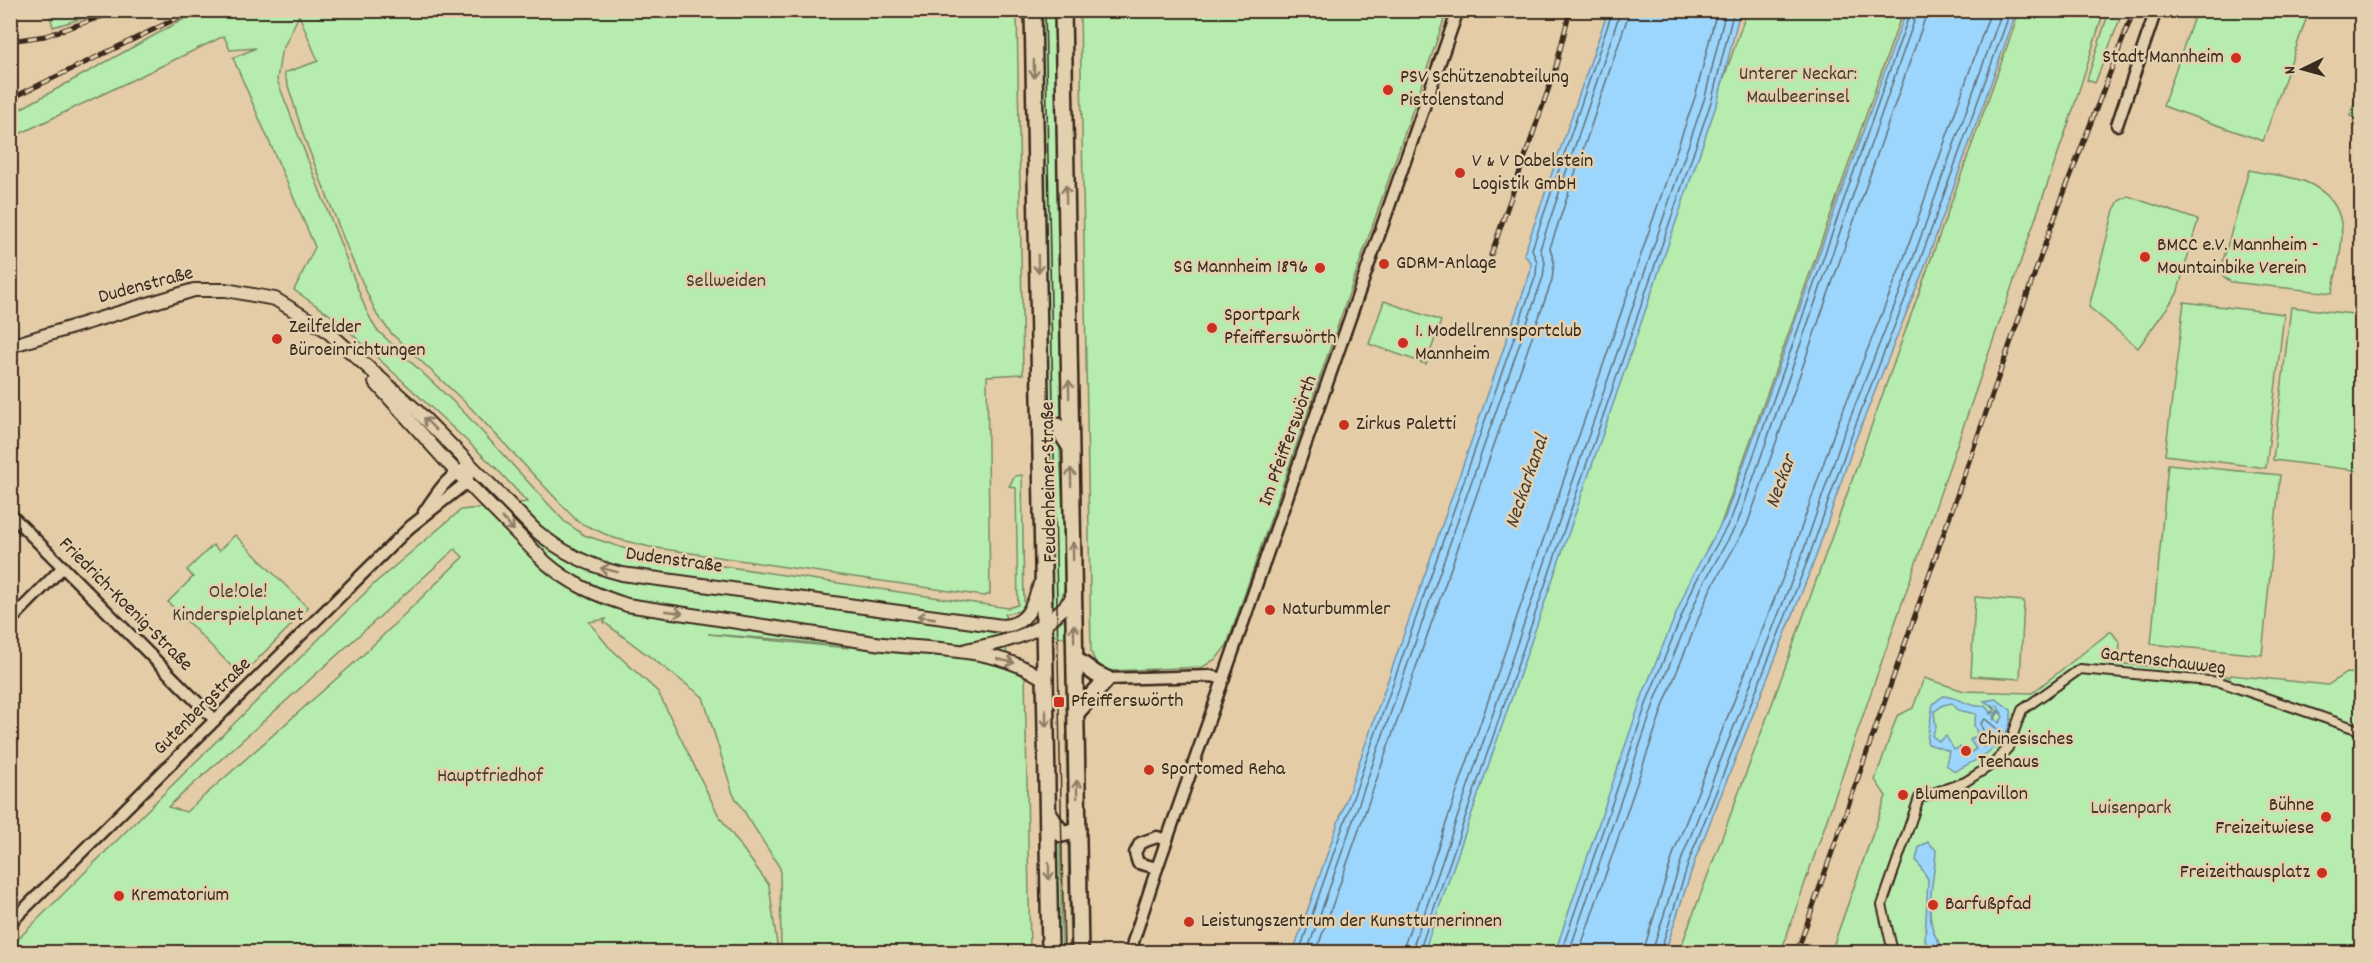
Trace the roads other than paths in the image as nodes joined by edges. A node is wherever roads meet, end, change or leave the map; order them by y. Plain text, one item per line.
1 (1033, 10) edge
2 (1063, 10) edge
3 (1458, 10) edge
4 (2156, 10) edge
5 (2117, 125) dead end
6 (10, 346) edge
7 (349, 351) junction
8 (1041, 429) junction
9 (1070, 447) junction
10 (471, 466) junction
11 (456, 471) junction
12 (467, 482) junction
13 (10, 514) edge
14 (422, 516) junction
15 (63, 567) junction
16 (1043, 574) junction
17 (1074, 596) junction
18 (10, 621) edge
19 (1044, 626) junction
20 (962, 651) junction
21 (1075, 659) junction
22 (1107, 679) junction
23 (1224, 679) junction
24 (1046, 681) junction
25 (1076, 713) junction
26 (215, 720) junction
27 (2361, 731) edge
28 (1048, 812) junction
29 (1078, 830) junction
30 (1167, 840) junction
31 (1157, 868) junction
32 (10, 923) edge
33 (1050, 952) edge
34 (1080, 952) edge
35 (1133, 952) edge
36 (1893, 952) edge

1 -> 8 main road, Feudenheimer Straße
9 -> 2 main road, Feudenheimer Straße
3 - 23 street, Im Pfeifferswörth
4 - 5 street
6 - 7 street, Dudenstraße
10 -> 7 street, Dudenstraße
7 - 11 street, Dudenstraße
8 - 9 main road
8 - 16 main road, Feudenheimer Straße
17 -> 9 main road, Feudenheimer Straße
10 - 11 street
10 - 12 street
16 -> 10 street, Dudenstraße
11 - 12 street, Dudenstraße
11 - 14 street, Gutenbergstraße
12 - 14 street, Gutenbergstraße
12 -> 20 street, Dudenstraße
13 - 15 street, Friedrich-Koenig-Straße
14 - 26 street, Gutenbergstraße
15 - 18 street
15 - 26 street, Friedrich-Koenig-Straße
16 - 19 main road, Feudenheimer Straße
17 - 19 street
21 -> 17 main road, Feudenheimer Straße
19 - 20 street, Dudenstraße
19 - 24 main road, Feudenheimer Straße
20 -> 24 street, Dudenstraße
21 - 22 main road
21 - 25 main road, Feudenheimer Straße
22 - 23 street
22 - 25 main road
23 - 30 street, Im Pfeifferswörth
24 -> 28 main road, Feudenheimer Straße
29 -> 25 main road, Feudenheimer Straße
26 - 32 street, Gutenbergstraße
27 - 36 street, Gartenschauweg
28 - 29 main road
28 -> 33 main road, Feudenheimer Straße
29 - 34 main road, Feudenheimer Straße
30 - 31 street, Im Pfeifferswörth
30 - 31 street
31 - 35 street, Im Pfeifferswörth

